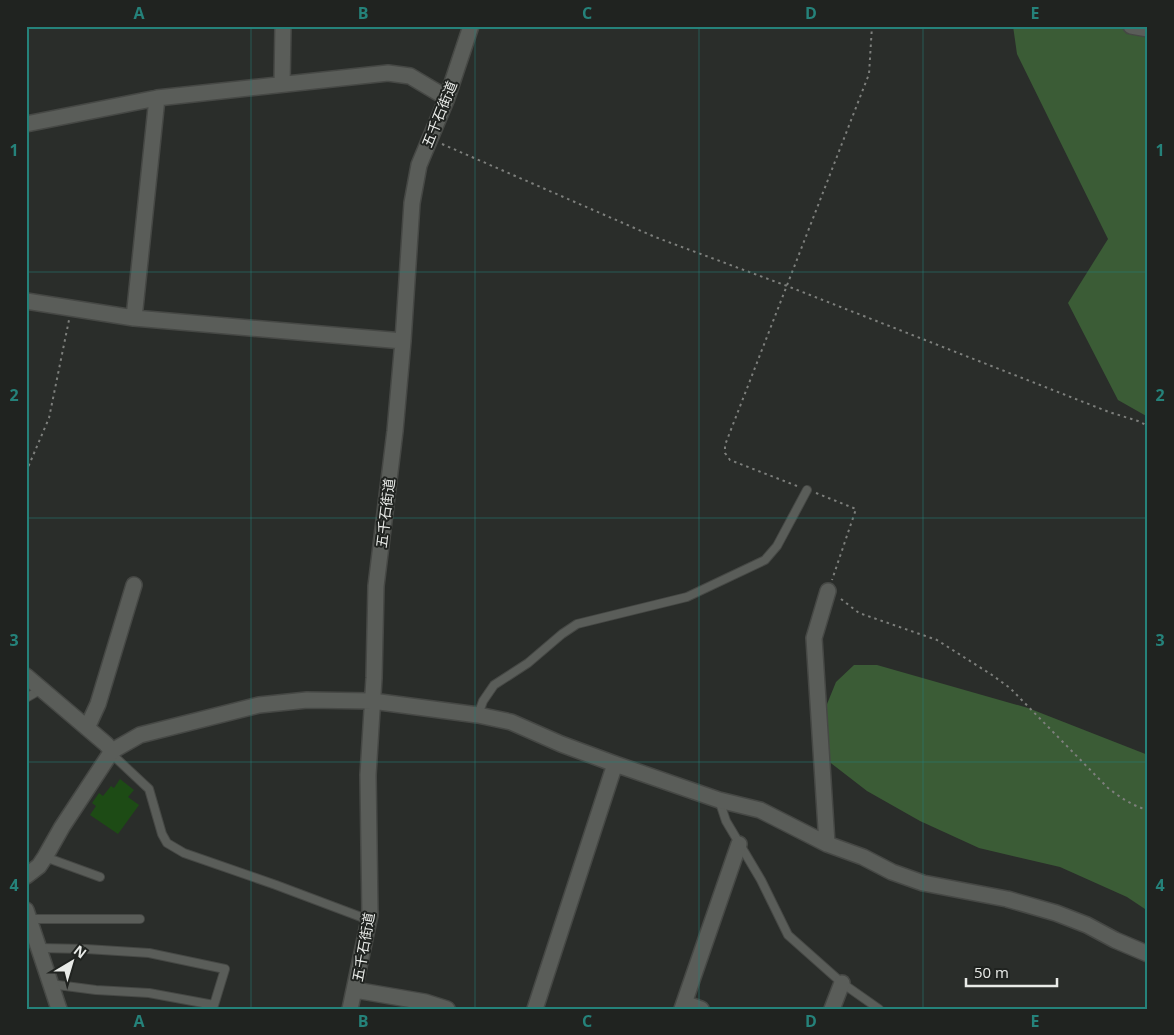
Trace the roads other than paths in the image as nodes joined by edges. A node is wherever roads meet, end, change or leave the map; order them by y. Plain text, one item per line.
1 (283, 26) edge
2 (471, 26) edge
3 (1132, 26) edge
4 (1148, 29) edge
5 (282, 84) junction
6 (157, 98) junction
7 (447, 98) junction
8 (26, 124) edge
9 (26, 301) edge
10 (134, 318) junction
11 (403, 341) junction
12 (807, 490) road end
13 (134, 585) dead end
14 (828, 591) road end
15 (26, 676) edge
16 (40, 690) junction
17 (26, 698) edge
18 (372, 701) junction
19 (478, 715) junction
20 (87, 728) junction
21 (112, 751) junction
22 (615, 764) junction
23 (719, 800) junction
24 (739, 844) junction
25 (827, 844) junction
26 (45, 857) junction
27 (26, 876) edge
28 (100, 877) dead end
29 (28, 914) edge
30 (140, 919) dead end
31 (370, 920) junction
32 (39, 948) junction
33 (1148, 954) edge
34 (842, 983) junction
35 (50, 984) junction
36 (355, 990) junction
37 (683, 1006) edge
38 (58, 1009) edge
39 (350, 1009) edge
40 (447, 1009) edge
41 (535, 1009) edge
42 (701, 1009) edge
43 (832, 1009) edge
44 (879, 1009) edge

1 - 5 street
2 - 7 street, 五千石街道
3 - 4 street
5 - 6 street
5 - 7 street
6 - 8 street
6 - 10 street
7 - 11 street, 五千石街道
9 - 10 street
10 - 11 street
11 - 18 street, 五千石街道
12 - 19 lane
13 - 20 street
14 - 25 street
15 - 16 street
16 - 17 lane
16 - 20 street
18 - 19 street
18 - 21 street
18 - 31 street, 五千石街道
19 - 22 street
20 - 21 street
21 - 26 street
21 - 31 lane
22 - 23 street
22 - 41 street
23 - 24 lane
23 - 25 street
24 - 34 lane
24 - 37 street
25 - 33 street
26 - 27 street
26 - 28 lane
29 - 30 lane
29 - 32 street
31 - 36 street, 五千石街道
32 - 35 street
32 - 35 lane
34 - 43 street
34 - 44 lane
35 - 38 street
36 - 39 street, 五千石街道
36 - 40 street
37 - 42 street

